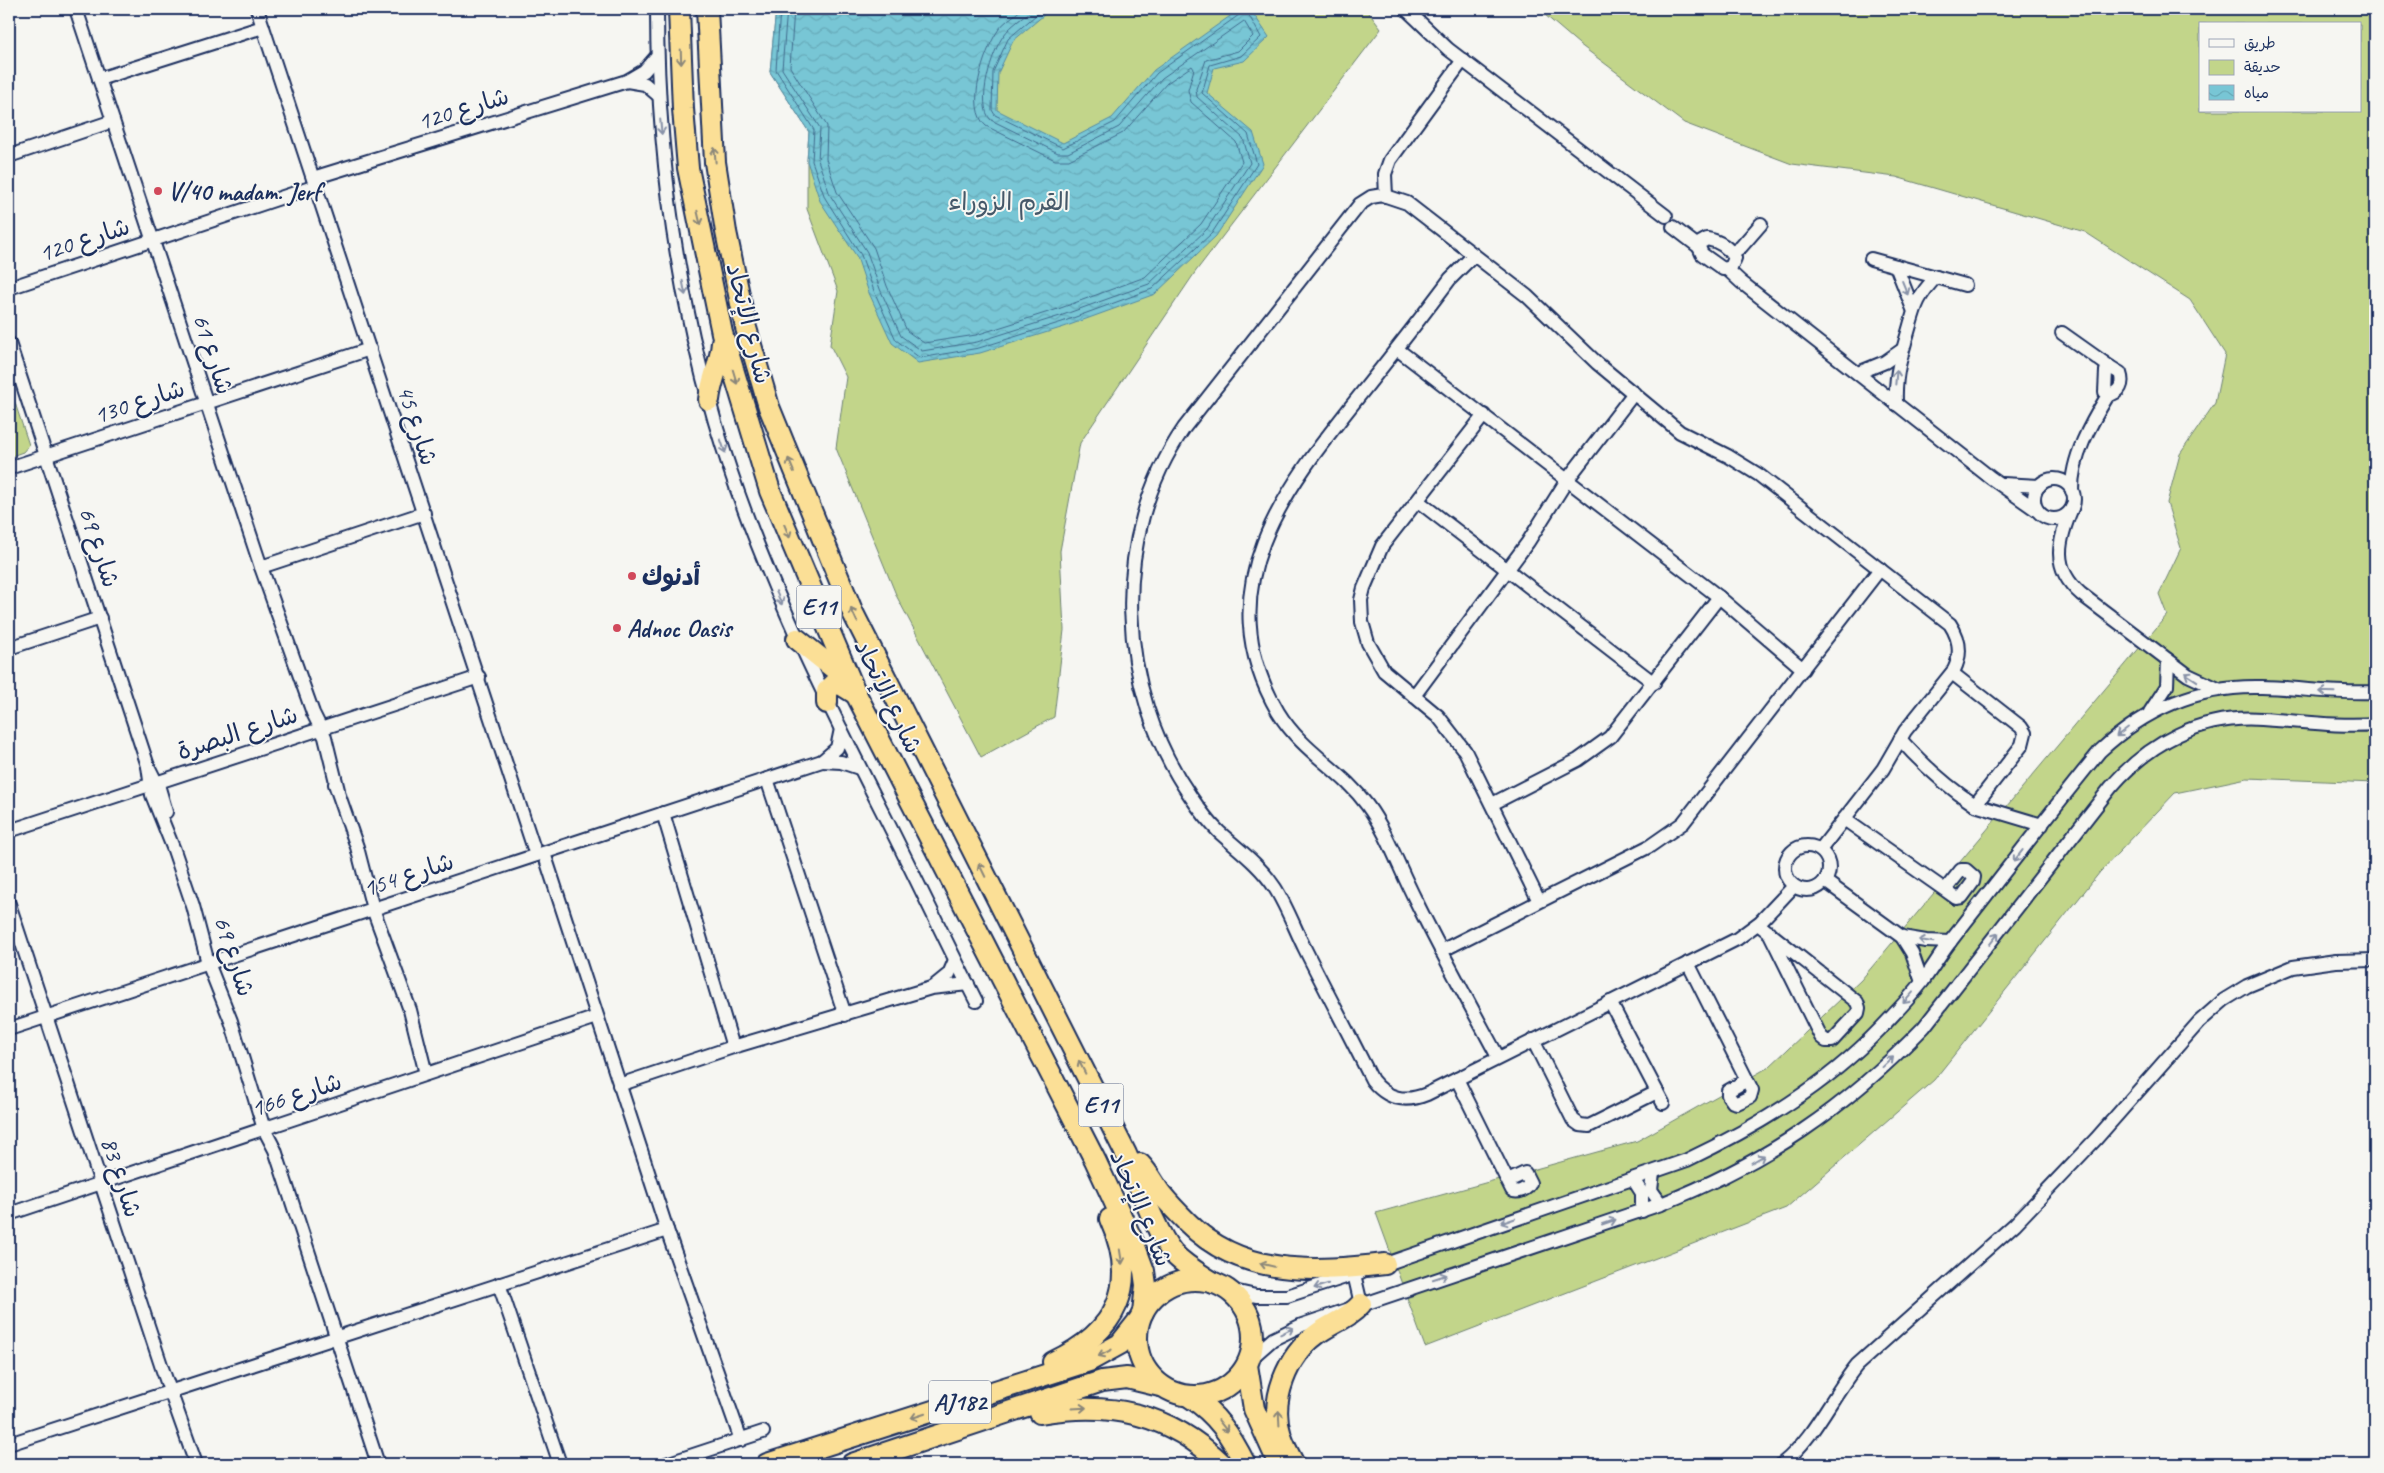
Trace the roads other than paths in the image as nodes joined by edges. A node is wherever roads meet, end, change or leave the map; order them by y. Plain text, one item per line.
1 (76, 9) edge
2 (257, 9) edge
3 (656, 9) edge
4 (679, 9) edge
5 (707, 9) edge
6 (1406, 9) edge
7 (263, 27) junction
8 (657, 56) junction
9 (1463, 60) junction
10 (99, 79) junction
11 (627, 80) junction
12 (659, 96) junction
13 (113, 122) junction
14 (9, 156) edge
15 (314, 182) junction
16 (1386, 196) junction
17 (1761, 224) dead end
18 (152, 240) junction
19 (1699, 247) junction
20 (1732, 254) junction
21 (1474, 255) junction
22 (1871, 259) dead end
23 (1896, 266) junction
24 (1727, 269) junction
25 (1936, 277) junction
26 (1965, 285) dead end
27 (9, 288) edge
28 (1913, 310) junction
29 (722, 333) junction
30 (2062, 333) dead end
31 (9, 343) edge
32 (1397, 348) junction
33 (370, 349) junction
34 (1902, 350) junction
35 (1858, 373) junction
36 (1634, 393) junction
37 (709, 400) junction
38 (207, 403) junction
39 (1896, 404) junction
40 (1484, 416) junction
41 (46, 455) junction
42 (2076, 463) junction
43 (9, 468) edge
44 (2056, 479) junction
45 (1568, 480) junction
46 (2000, 484) junction
47 (2039, 486) junction
48 (2072, 491) junction
49 (1418, 500) junction
50 (2072, 508) junction
51 (424, 514) junction
52 (2041, 514) junction
53 (2060, 542) junction
54 (261, 567) junction
55 (1880, 569) junction
56 (1508, 570) junction
57 (1719, 597) junction
58 (100, 618) junction
59 (797, 639) junction
60 (9, 648) edge
61 (2168, 660) junction
62 (1803, 669) junction
63 (1952, 673) junction
64 (479, 677) junction
65 (1654, 683) junction
66 (853, 688) junction
67 (2218, 689) junction
68 (2375, 692) edge
69 (1414, 696) junction
70 (828, 703) junction
71 (2150, 713) junction
72 (2375, 724) edge
73 (318, 729) junction
74 (841, 729) junction
75 (1900, 739) junction
76 (822, 761) junction
77 (859, 768) junction
78 (767, 779) junction
79 (153, 783) junction
80 (1492, 804) junction
81 (1975, 805) junction
82 (663, 813) junction
83 (1844, 819) junction
84 (2042, 825) junction
85 (9, 830) edge
86 (1820, 850) junction
87 (540, 854) junction
88 (1825, 881) junction
89 (1794, 886) junction
90 (1945, 890) dead end
91 (1539, 901) junction
92 (9, 904) edge
93 (377, 908) junction
94 (1758, 924) junction
95 (1769, 932) junction
96 (1902, 937) junction
97 (1950, 942) junction
98 (1441, 951) junction
99 (956, 960) junction
100 (2375, 960) edge
101 (212, 962) junction
102 (1688, 963) junction
103 (1922, 982) junction
104 (968, 984) junction
105 (931, 988) junction
106 (976, 1001) dead end
107 (1610, 1002) junction
108 (845, 1015) junction
109 (46, 1017) junction
110 (597, 1017) junction
111 (9, 1029) edge
112 (1533, 1040) junction
113 (733, 1047) junction
114 (1498, 1058) junction
115 (430, 1073) junction
116 (1456, 1079) junction
117 (1747, 1080) dead end
118 (619, 1085) junction
119 (267, 1127) junction
120 (1126, 1154) junction
121 (1095, 1160) junction
122 (1653, 1172) junction
123 (1633, 1179) junction
124 (1508, 1181) dead end
125 (101, 1183) junction
126 (1661, 1204) junction
127 (1642, 1210) junction
128 (9, 1214) edge
129 (667, 1230) junction
130 (1385, 1264) junction
131 (1354, 1274) junction
132 (499, 1284) junction
133 (1220, 1286) junction
134 (1361, 1304) junction
135 (1141, 1316) junction
136 (337, 1338) junction
137 (1248, 1362) junction
138 (1162, 1387) junction
139 (1002, 1389) junction
140 (170, 1392) junction
141 (1190, 1397) junction
142 (978, 1423) junction
143 (763, 1432) dead end
144 (741, 1440) junction
145 (9, 1444) edge
146 (196, 1464) edge
147 (378, 1464) edge
148 (560, 1464) edge
149 (666, 1464) edge
150 (767, 1464) edge
151 (852, 1464) edge
152 (1222, 1464) edge
153 (1245, 1464) edge
154 (1279, 1464) edge
155 (1294, 1464) edge
156 (1782, 1464) edge

1 - 10 street, شارع 61
2 - 7 street, شارع 45
3 - 8 street
4 -> 29 highway, شارع الإتحاد / E11
120 -> 5 highway, شارع الإتحاد / E11
6 - 9 street
7 - 10 street
7 - 15 street, شارع 45
8 - 11 street, شارع 120
8 - 12 street
9 - 16 street
9 - 19 street
10 - 13 street, شارع 61
11 - 12 street
11 - 15 street, شارع 120
12 -> 37 street
13 - 14 street
13 - 18 street, شارع 61
15 - 18 street, شارع 120
15 - 33 street, شارع 45
16 - 21 street
16 - 116 street
17 - 20 street
18 - 27 street, شارع 120
18 - 38 street, شارع 61
19 - 20 street
19 - 24 street
20 - 24 street
21 - 32 street
21 - 36 street
22 - 23 street
23 - 25 street
23 -> 28 street
24 - 35 street
25 - 26 street
25 - 28 street
28 - 34 street
29 - 37 highway
29 -> 66 highway, شارع الإتحاد / E11
30 - 42 street
31 - 41 street, شارع 69
32 - 40 street
32 - 98 street
33 - 38 street, شارع 130
33 - 51 street, شارع 45
34 - 35 street
39 -> 34 street
35 - 39 street
36 - 45 street
36 - 55 street
37 -> 59 street
38 - 41 street, شارع 130
38 - 54 street, شارع 61
39 - 46 street
40 - 45 street
40 - 49 street
41 - 43 street, شارع 130
41 - 58 street, شارع 69
42 - 44 street
42 - 48 street
44 - 47 street
44 - 48 street
45 - 56 street
45 - 57 street
46 - 47 street
46 - 52 street
47 - 52 street
48 - 50 street
49 - 56 street
49 - 69 street
50 - 52 street
50 - 53 street
51 - 54 street
51 - 64 street, شارع 45
52 - 53 street
53 - 61 street
54 - 73 street, شارع 61
55 - 62 street
55 - 63 street
56 - 65 street
56 - 69 street
57 - 62 street
57 - 65 street
58 - 60 street
58 - 79 street, شارع 69
59 - 66 highway
59 - 70 street
67 -> 61 street
61 - 71 street
62 - 91 street
63 - 75 street
63 - 81 street
64 - 73 street, شارع البصرة
64 - 87 street, شارع 45
65 - 80 street
66 - 70 highway
66 - 121 highway, شارع الإتحاد / E11
68 -> 67 street
67 - 71 street
69 - 80 street
70 - 74 street
71 -> 84 street
126 -> 72 street
73 - 79 street, شارع البصرة
73 - 93 street, شارع 61
74 - 76 street
74 - 77 street
75 - 81 street
75 - 83 street
76 - 77 street, شارع 154
76 - 78 street, شارع 154
77 - 99 street
78 - 82 street, شارع 154
78 - 108 street
79 - 85 street, شارع البصرة
79 - 101 street, شارع 69
80 - 91 street
81 - 84 street
82 - 87 street, شارع 154
82 - 113 street
83 - 86 street
83 - 90 street
84 -> 97 street
86 - 88 street
86 - 89 street
87 - 93 street, شارع 154
87 - 110 street, شارع 45
88 - 89 street
88 - 96 street
89 - 94 street
91 - 98 street
92 - 109 street, شارع 83
93 - 101 street, شارع 154
93 - 115 street, شارع 61
94 - 95 street
94 - 102 street
95 - 95 street
97 -> 96 street
96 - 103 street
97 - 103 street
98 - 114 street
99 - 104 street
99 - 105 street
100 - 156 street
101 - 109 street, شارع 154
101 - 119 street, شارع 69
102 - 107 street
102 - 117 street
103 -> 122 street
104 - 105 street
104 - 106 street
105 - 108 street
107 - 112 street
107 - 112 street
108 - 113 street
109 - 111 street, شارع 154
109 - 125 street, شارع 83
110 - 115 street, شارع 166
110 - 118 street, شارع 45
112 - 114 street
113 - 118 street
114 - 116 street
115 - 119 street, شارع 166
116 - 124 street
118 - 129 street, شارع 45
119 - 125 street, شارع 166
119 - 136 street, شارع 69
130 -> 120 highway
120 - 133 highway, شارع الإتحاد / E11
121 - 135 highway, شارع الإتحاد / E11
121 -> 139 highway
122 - 123 street
122 - 126 street
123 - 127 street
123 -> 130 street
125 - 128 street, شارع 166
125 - 140 street, شارع 83
126 - 127 street
134 -> 127 street
129 - 132 street
129 - 144 street, شارع 45
130 - 131 street
131 -> 133 street
131 - 134 street
132 - 136 street
132 - 148 street
133 - 135 highway
133 - 137 highway
137 -> 134 street
155 -> 134 highway
135 - 138 highway
135 -> 139 highway, AJ182
136 - 140 street
136 - 147 street, شارع 69
137 - 141 highway
137 - 154 highway
138 - 141 highway
138 - 142 highway, AJ182
139 -> 150 highway, AJ182
140 - 145 street
140 - 146 street, شارع 83
141 -> 153 highway
142 - 151 highway, AJ182
142 -> 152 highway
143 - 144 street
144 - 149 street

